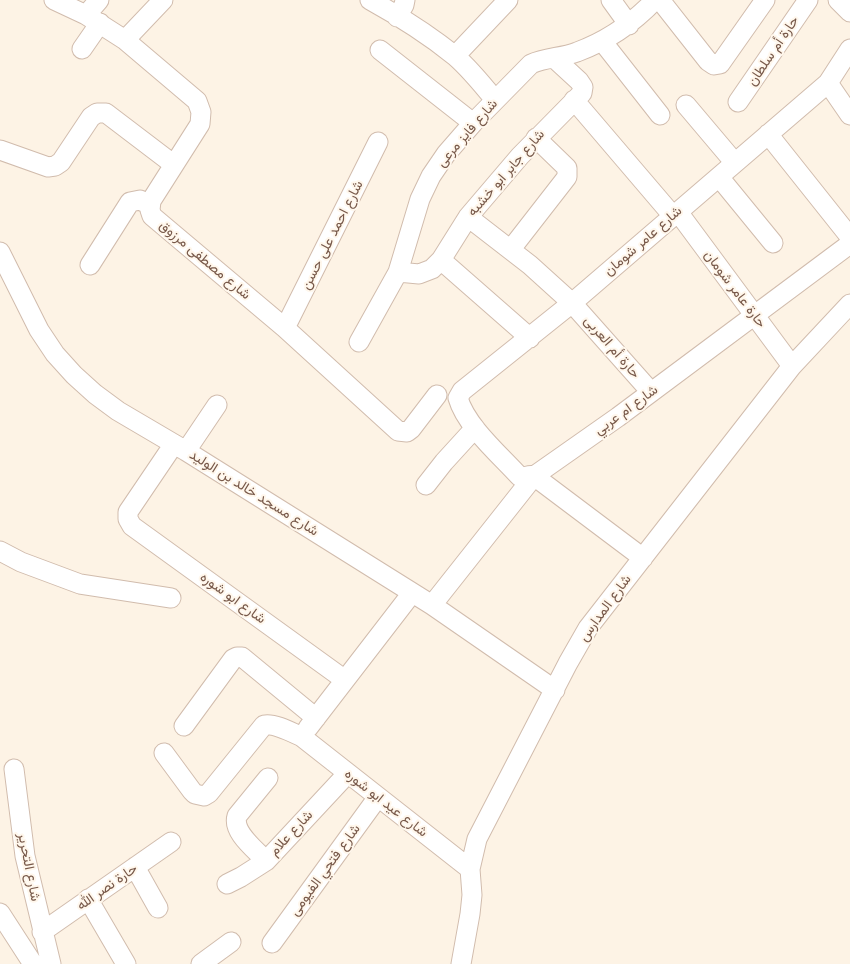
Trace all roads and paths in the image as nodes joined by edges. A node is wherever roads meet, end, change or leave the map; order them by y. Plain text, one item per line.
1 (54, 0) edge
2 (99, 0) edge
3 (163, 0) edge
4 (370, 0) edge
5 (405, 0) edge
6 (508, 0) edge
7 (611, 0) edge
8 (655, 0) edge
9 (660, 0) edge
10 (765, 0) edge
11 (808, 0) edge
12 (838, 0) edge
13 (850, 12) edge
14 (398, 18) junction
15 (93, 19) junction
16 (629, 25) junction
17 (125, 40) junction
18 (602, 40) junction
19 (82, 50) dead end
20 (380, 50) dead end
21 (850, 50) edge
22 (455, 56) junction
23 (554, 58) junction
24 (828, 83) junction
25 (495, 100) junction
26 (574, 100) junction
27 (738, 102) dead end
28 (686, 105) dead end
29 (850, 115) edge
30 (660, 116) dead end
31 (473, 123) junction
32 (768, 134) junction
33 (536, 138) junction
34 (378, 142) dead end
35 (0, 150) edge
36 (735, 163) junction
37 (173, 164) junction
38 (719, 177) junction
39 (150, 205) junction
40 (676, 214) junction
41 (468, 217) junction
42 (850, 238) edge
43 (773, 243) dead end
44 (850, 244) edge
45 (510, 250) junction
46 (0, 252) edge
47 (441, 260) junction
48 (90, 264) dead end
49 (398, 272) junction
50 (572, 302) junction
51 (850, 304) edge
52 (754, 315) junction
53 (285, 328) junction
54 (530, 338) junction
55 (359, 342) dead end
56 (792, 366) junction
57 (651, 392) junction
58 (437, 395) dead end
59 (216, 405) dead end
60 (476, 428) junction
61 (180, 447) junction
62 (534, 476) junction
63 (426, 485) dead end
64 (0, 551) edge
65 (643, 558) junction
66 (412, 592) junction
67 (171, 598) dead end
68 (432, 605) junction
69 (345, 680) junction
70 (555, 690) junction
71 (316, 718) junction
72 (184, 726) dead end
73 (302, 737) junction
74 (164, 753) dead end
75 (14, 769) dead end
76 (348, 773) junction
77 (268, 778) dead end
78 (378, 797) junction
79 (171, 842) dead end
80 (266, 861) junction
81 (135, 867) junction
82 (470, 869) junction
83 (227, 884) dead end
84 (88, 900) junction
85 (158, 908) dead end
86 (0, 913) edge
87 (42, 932) junction
88 (231, 942) dead end
89 (272, 943) dead end
90 (33, 964) edge
91 (51, 964) edge
92 (126, 964) edge
93 (201, 964) edge
94 (461, 964) edge

1 - 15 street, شارع مصطفى مرزوق
2 - 15 street
3 - 17 street
4 - 14 street
5 - 14 street
6 - 22 street
7 - 16 street
8 - 16 street, شارع فايز مرعى
9 - 10 street
11 - 27 street, حارة أم سلطان
12 - 13 street
14 - 22 street
15 - 17 street, شارع مصطفى مرزوق
15 - 19 street
16 - 18 street, شارع فايز مرعى
17 - 37 street, شارع مصطفى مرزوق
18 - 23 street, شارع فايز مرعى
18 - 30 street
20 - 31 street
21 - 24 street, شارع عامر شومان
22 - 25 street
23 - 25 street, شارع فايز مرعى
23 - 26 street
24 - 29 street
24 - 32 street, شارع عامر شومان
25 - 31 street, شارع فايز مرعى
26 - 33 street, شارع جابر ابو خشبه
26 - 40 street, حارة عامر شومان
28 - 36 street
31 - 49 street, شارع فايز مرعى
32 - 36 street, شارع عامر شومان
32 - 42 street
33 - 41 street, شارع جابر ابو خشبه
33 - 45 street
34 - 53 street, شارع احمد على حسن
35 - 37 street
36 - 38 street, شارع عامر شومان
37 - 39 street, شارع مصطفى مرزوق
38 - 40 street, شارع عامر شومان
38 - 43 street
39 - 48 street
39 - 53 street, شارع مصطفى مرزوق
40 - 50 street, شارع عامر شومان
40 - 52 street, حارة عامر شومان
41 - 45 street, حارة أم العربى
41 - 47 street, شارع جابر ابو خشبه
44 - 52 street, شارع ام عربي
45 - 50 street, حارة أم العربى
46 - 61 street, شارع مسجد خالد بن الوليد
47 - 49 street, شارع جابر ابو خشبه
47 - 54 street
49 - 55 street, شارع فايز مرعى
50 - 54 street, شارع عامر شومان
50 - 57 street, حارة أم العربى
51 - 56 street, شارع المدارس
52 - 56 street, حارة عامر شومان
52 - 57 street, شارع ام عربي
53 - 58 street, شارع مصطفى مرزوق
54 - 60 street, شارع عامر شومان
56 - 65 street, شارع المدارس
57 - 62 street, شارع ام عربي
59 - 61 street
60 - 62 street
60 - 63 street
61 - 66 street, شارع مسجد خالد بن الوليد
61 - 69 street, شارع ابو شوره
62 - 65 street
62 - 68 street, شارع ام عربي
64 - 67 street
65 - 70 street, شارع المدارس
66 - 68 street, شارع مسجد خالد بن الوليد
66 - 69 street
68 - 70 street, شارع مسجد خالد بن الوليد
69 - 71 street
70 - 82 street, شارع المدارس
71 - 72 street
71 - 73 street
73 - 74 street, شارع عيد ابو شوره
73 - 76 street, شارع عيد ابو شوره
75 - 87 street, شارع التحرير
76 - 78 street, شارع عيد ابو شوره
76 - 80 street, شارع علام
77 - 80 street
78 - 82 street, شارع عيد ابو شوره
78 - 89 street, شارع فتحي الفيومى
79 - 81 street, حارة نصر الله
80 - 83 street, شارع علام
81 - 84 street, حارة نصر الله
81 - 85 street
82 - 94 street, شارع المدارس
84 - 87 street, حارة نصر الله
84 - 92 street
86 - 90 street
87 - 91 street, شارع التحرير
88 - 93 street

